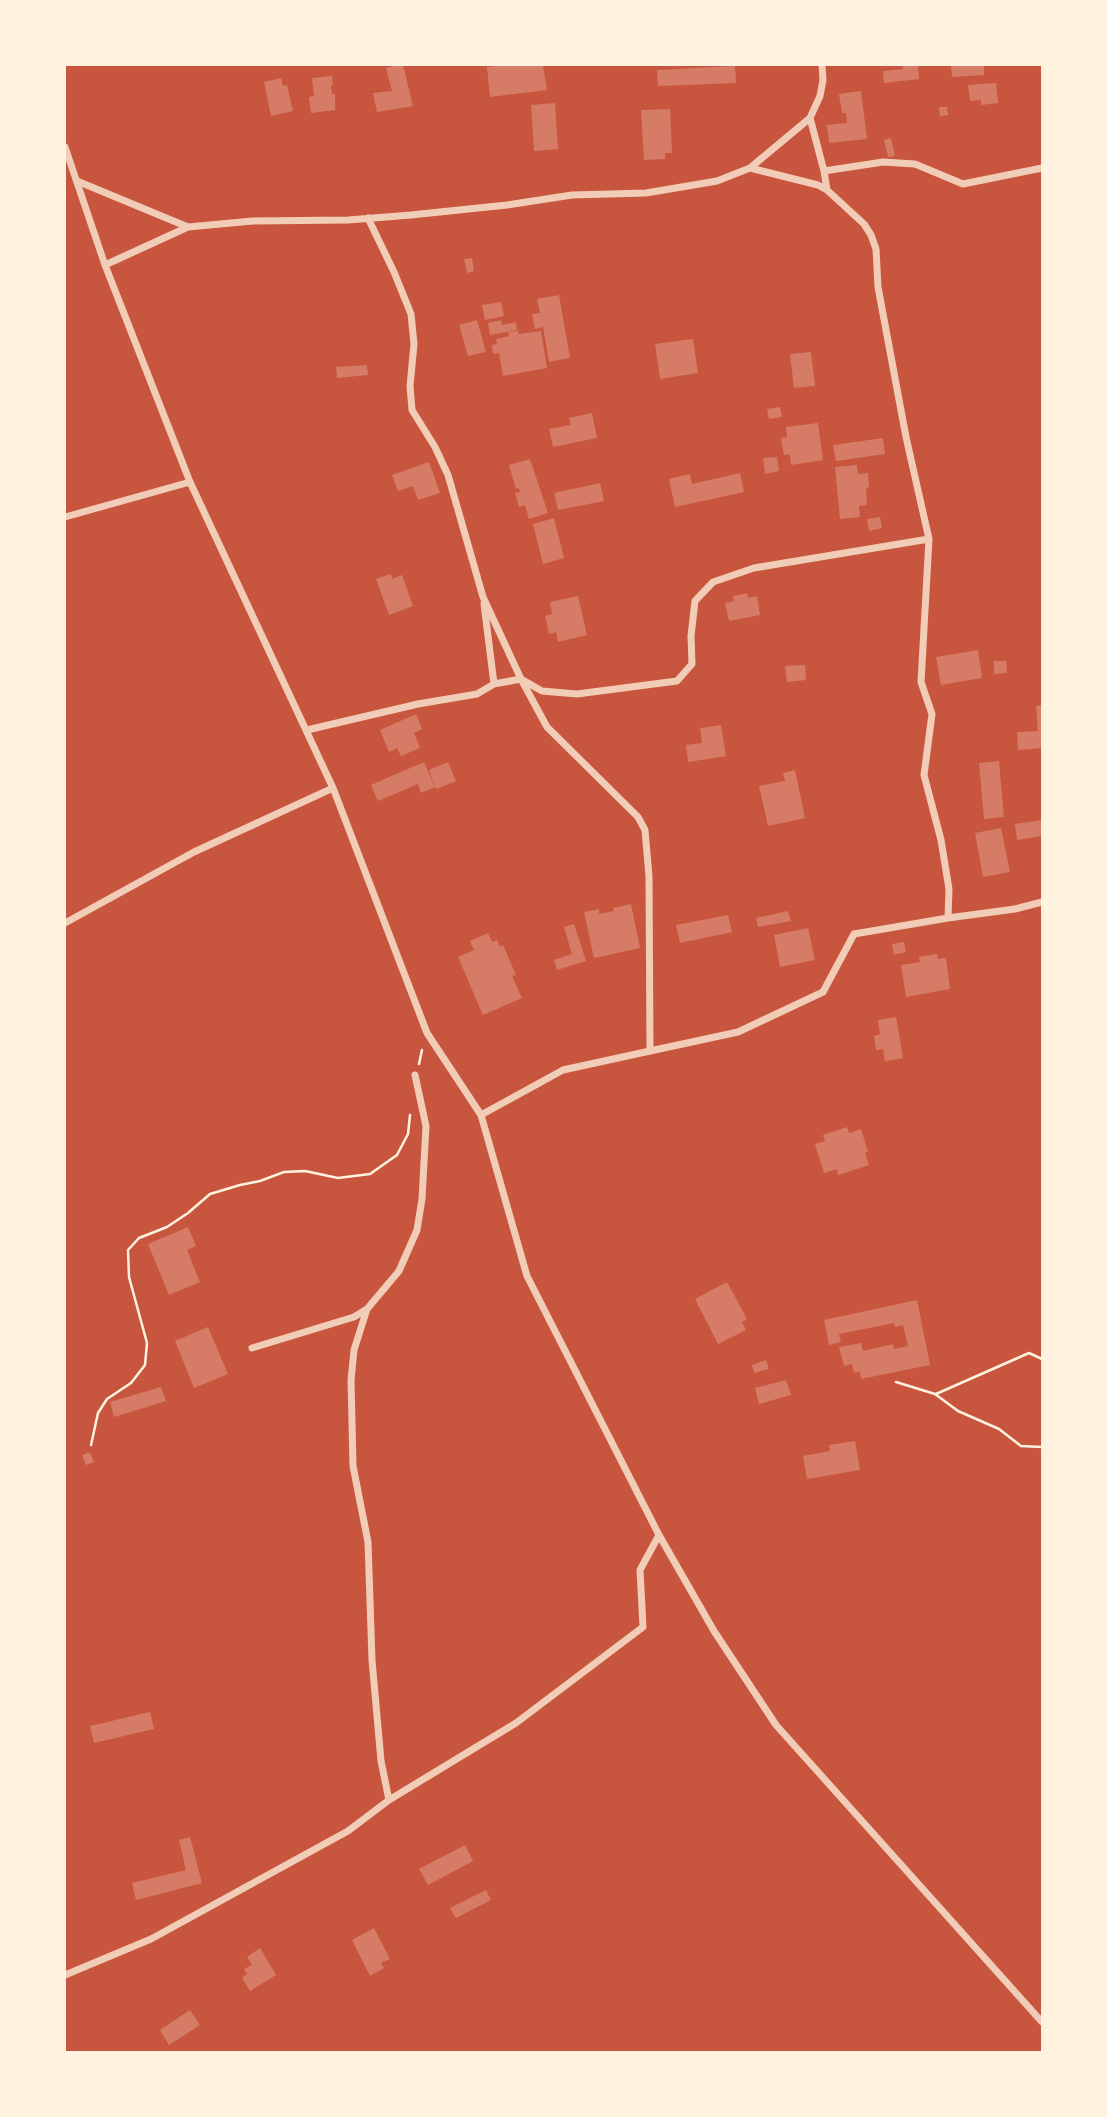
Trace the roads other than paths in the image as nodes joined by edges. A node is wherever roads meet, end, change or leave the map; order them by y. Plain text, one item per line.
1 (822, 65) edge
2 (810, 118) junction
3 (65, 147) edge
4 (750, 168) junction
5 (1042, 168) edge
6 (824, 172) junction
7 (77, 181) junction
8 (827, 190) junction
9 (368, 218) junction
10 (188, 227) junction
11 (105, 265) junction
12 (190, 482) junction
13 (65, 517) edge
14 (929, 539) junction
15 (483, 597) junction
16 (521, 679) junction
17 (494, 684) junction
18 (307, 730) junction
19 (333, 788) junction
20 (1042, 902) edge
21 (948, 918) junction
22 (65, 923) edge
23 (650, 1051) junction
24 (415, 1075) road end
25 (481, 1115) junction
26 (366, 1309) junction
27 (252, 1348) dead end
28 (659, 1535) junction
29 (389, 1800) junction
30 (65, 1975) edge
31 (1042, 2022) edge

1 - 2 street
2 - 4 street
2 - 6 street
3 - 7 street
4 - 8 street
4 - 9 street
5 - 6 street
6 - 8 street
7 - 10 street
7 - 11 street
8 - 14 street
9 - 10 street
9 - 15 street
10 - 11 street
11 - 12 street
12 - 13 street
12 - 18 street
14 - 16 street
14 - 21 street
15 - 16 street
15 - 17 street
16 - 17 street
16 - 23 street
17 - 18 street
18 - 19 street
19 - 22 street
19 - 25 street
20 - 21 street
21 - 23 street
23 - 25 street
24 - 26 street
25 - 28 street
26 - 27 street
26 - 29 street
28 - 29 street
28 - 31 street
29 - 30 street

